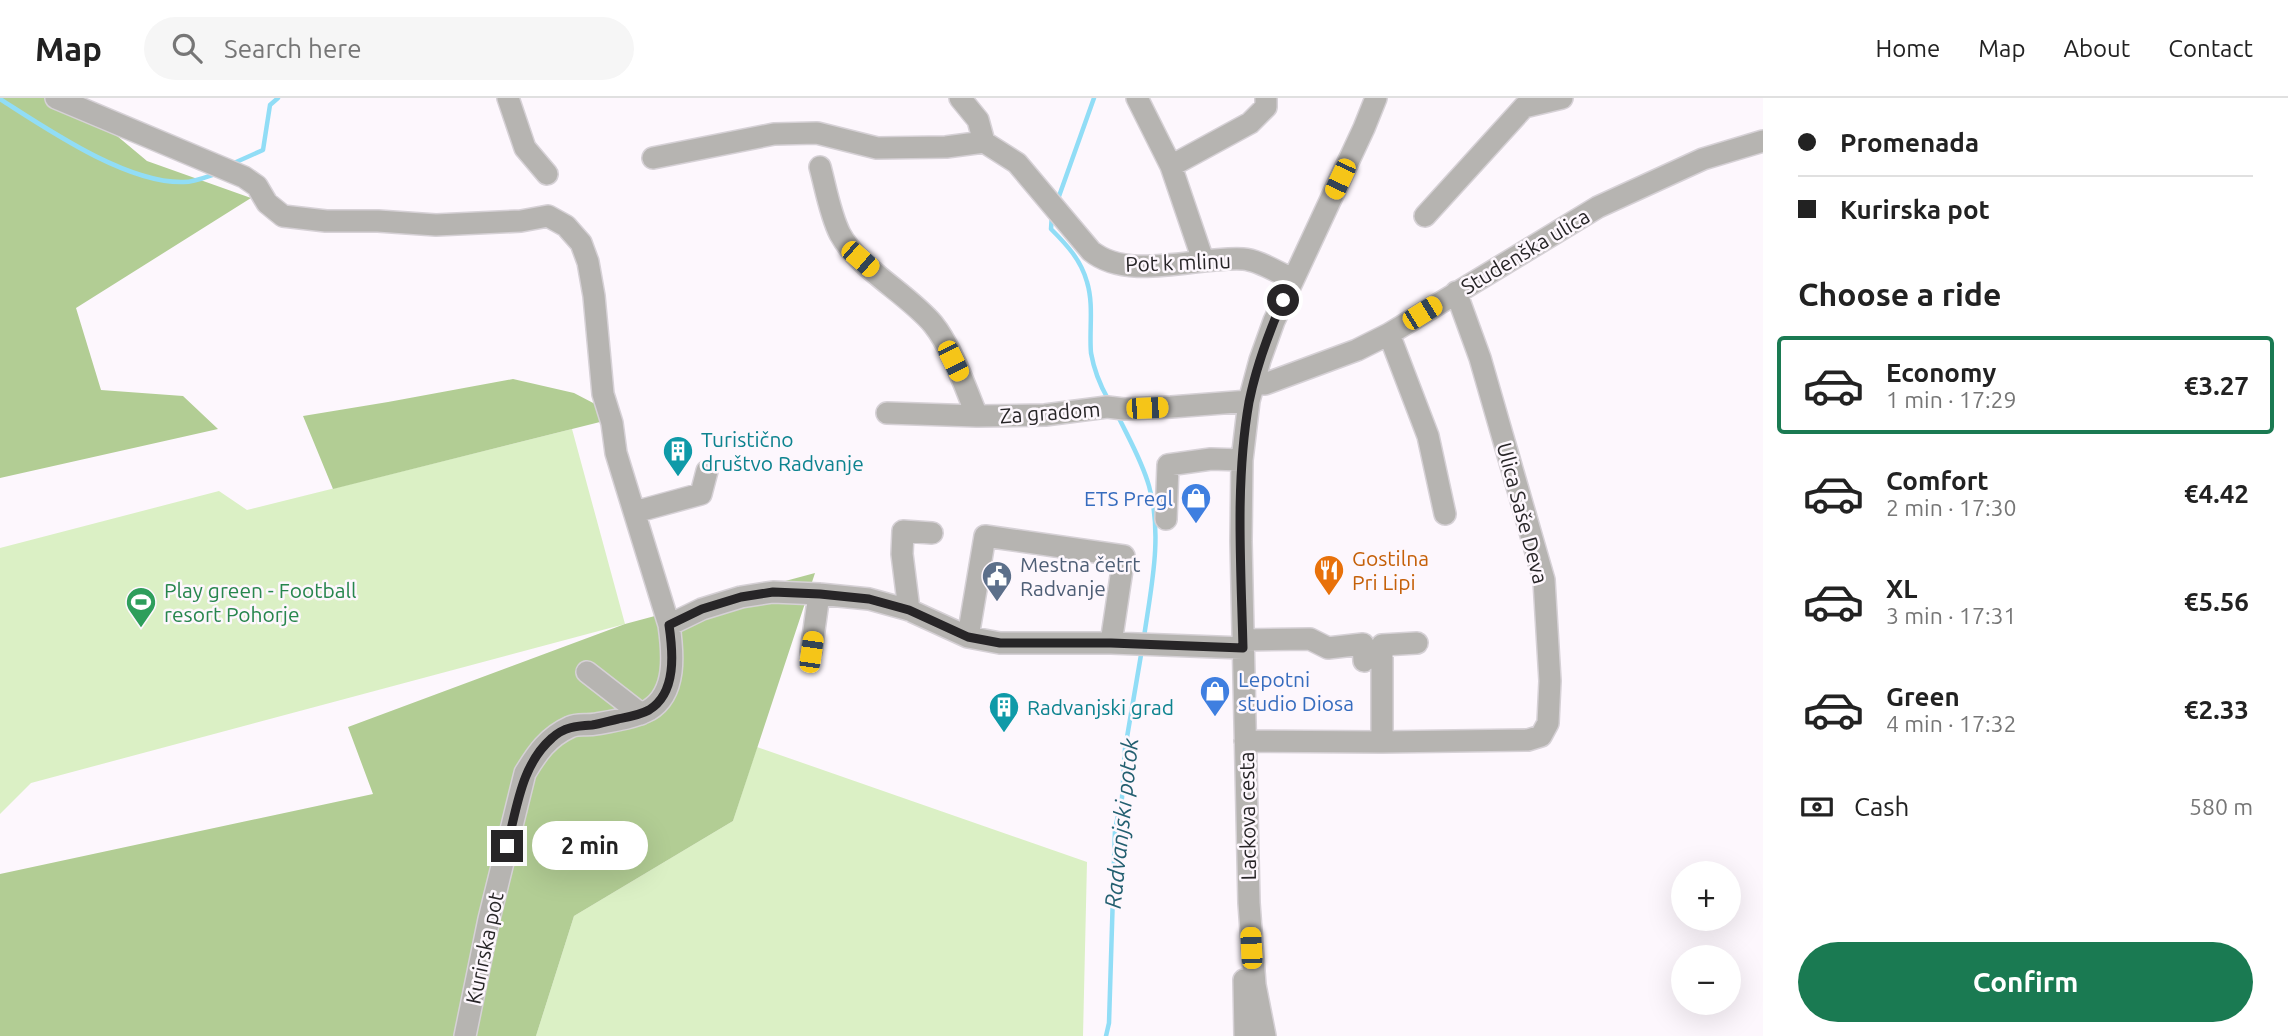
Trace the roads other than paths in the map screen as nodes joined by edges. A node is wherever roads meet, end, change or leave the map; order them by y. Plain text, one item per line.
1 (57, 98) edge
2 (509, 98) edge
3 (960, 98) edge
4 (1137, 98) edge
5 (1266, 98) edge
6 (1376, 98) edge
7 (1562, 98) edge
8 (1520, 103) edge
9 (1763, 141) edge
10 (984, 142) junction
11 (653, 158) dead end
12 (1171, 166) junction
13 (820, 167) dead end
14 (547, 174) dead end
15 (1425, 216) dead end
16 (1203, 260) junction
17 (1293, 279) junction
18 (1456, 292) junction
19 (1389, 334) junction
20 (1252, 392) junction
21 (887, 413) dead end
22 (977, 416) junction
23 (1242, 460) junction
24 (706, 471) dead end
25 (635, 512) junction
26 (1445, 514) dead end
27 (1166, 519) dead end
28 (932, 533) dead end
29 (820, 594) junction
30 (909, 610) junction
31 (669, 625) junction
32 (968, 637) junction
33 (1111, 643) junction
34 (1417, 643) dead end
35 (1243, 644) junction
36 (811, 652) dead end
37 (1364, 661) dead end
38 (587, 672) dead end
39 (641, 714) junction
40 (1245, 741) junction
41 (1381, 742) junction
42 (1251, 948) junction
43 (1255, 985) junction
44 (465, 1036) edge
45 (1245, 1036) edge
46 (1256, 1036) edge
47 (1265, 1036) edge

1 - 25 street
2 - 14 street
3 - 10 street
4 - 12 street
5 - 12 street
6 - 17 street, Lackova cesta
7 - 8 street
8 - 15 street
9 - 18 street, Studenška ulica
10 - 11 street
10 - 16 street, Pot k mlinu
12 - 16 street
13 - 22 street, Za gradom
16 - 17 street, Pot k mlinu
17 - 20 street, Lackova cesta
18 - 19 street, Studenška ulica
18 - 41 street, Ulica Saše Deva
19 - 20 street, Studenška ulica
19 - 26 street
20 - 22 street, Za gradom
20 - 23 street, Lackova cesta
21 - 22 street, Za gradom
23 - 27 street
23 - 35 street, Lackova cesta
24 - 25 street
25 - 31 street
28 - 30 street
29 - 30 street
29 - 31 street
29 - 36 street
30 - 32 street
31 - 39 street
32 - 33 street
32 - 33 street
33 - 35 street
34 - 41 street
35 - 37 street
35 - 40 street, Lackova cesta
38 - 39 street
39 - 44 street, Kurirska pot
40 - 41 street, Ulica Saše Deva
40 - 42 street, Lackova cesta
42 - 43 street, Lackova cesta
42 - 45 street
43 - 46 street
43 - 47 street

